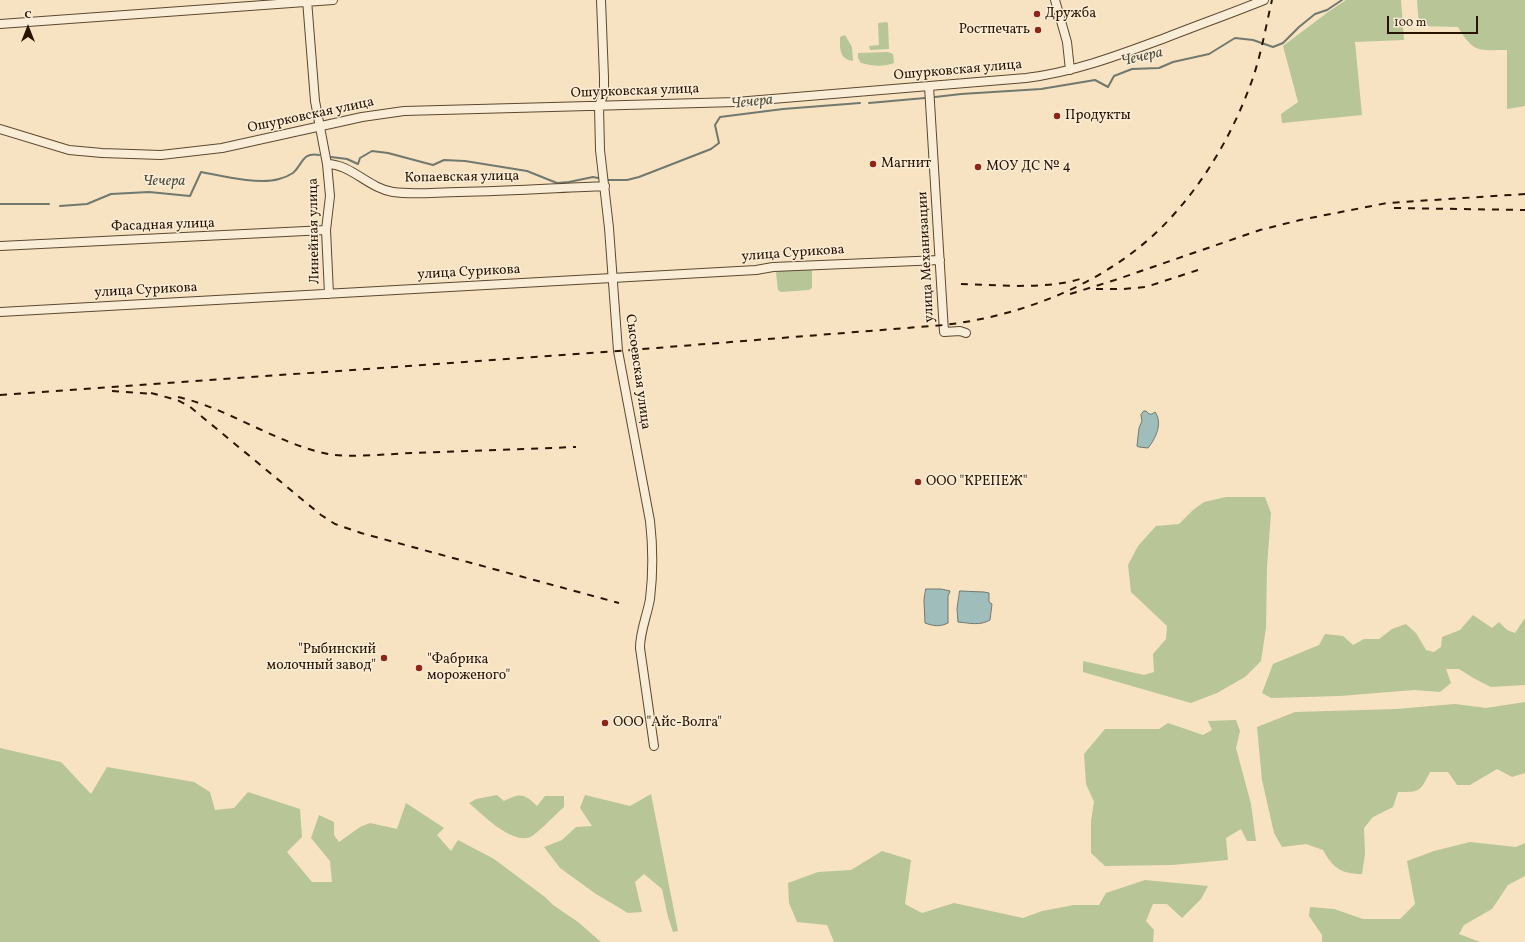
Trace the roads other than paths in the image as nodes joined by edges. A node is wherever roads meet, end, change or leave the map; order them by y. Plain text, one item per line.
1 (333, 0) edge
2 (601, 0) edge
3 (1055, 0) edge
4 (1264, 0) edge
5 (307, 1) edge
6 (1250, 3) edge
7 (0, 24) edge
8 (1070, 70) junction
9 (929, 86) junction
10 (599, 106) junction
11 (320, 127) junction
12 (0, 129) edge
13 (327, 164) junction
14 (605, 186) junction
15 (326, 230) junction
16 (0, 246) edge
17 (940, 260) junction
18 (612, 277) junction
19 (329, 294) junction
20 (0, 312) edge
21 (966, 333) dead end
22 (654, 746) dead end

1 - 5 street
2 - 10 street, Сысоевская улица
3 - 8 street
4 - 6 street, Ошурковская улица
5 - 7 street
5 - 11 street, Линейная улица
6 - 8 street, Ошурковская улица
8 - 9 street, Ошурковская улица
9 - 10 street, Ошурковская улица
9 - 17 street, улица Механизации
10 - 11 street, Ошурковская улица
10 - 14 street, Сысоевская улица
11 - 12 street, Ошурковская улица
11 - 13 street, Линейная улица
13 - 14 street, Копаевская улица
13 - 15 street, Линейная улица
14 - 18 street, Сысоевская улица
15 - 16 street, Фасадная улица
15 - 19 street, Линейная улица
17 - 18 street, улица Сурикова
17 - 21 street, улица Механизации
18 - 19 street, улица Сурикова
18 - 22 street, Сысоевская улица
19 - 20 street, улица Сурикова

